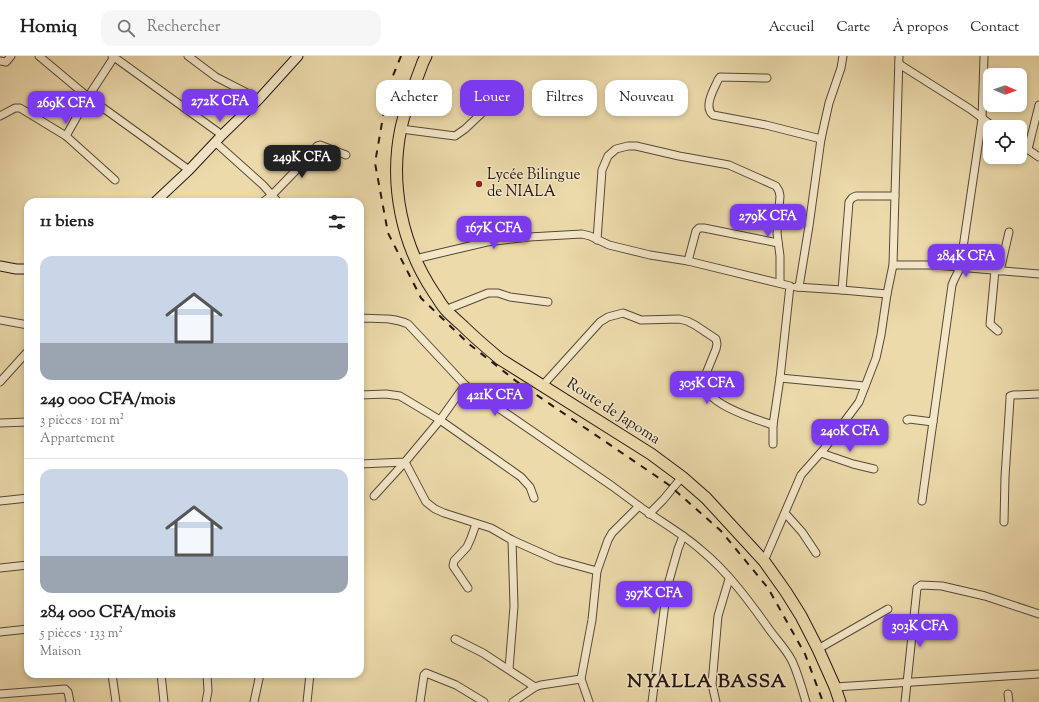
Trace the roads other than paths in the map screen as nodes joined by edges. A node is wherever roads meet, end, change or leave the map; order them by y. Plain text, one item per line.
1 (11, 56) edge
2 (39, 56) edge
3 (114, 56) edge
4 (188, 56) edge
5 (298, 56) edge
6 (426, 56) edge
7 (843, 56) edge
8 (899, 56) edge
9 (984, 56) edge
10 (0, 61) edge
11 (899, 64) junction
12 (767, 78) dead end
13 (88, 97) junction
14 (259, 99) junction
15 (1039, 105) edge
16 (0, 116) edge
17 (479, 116) edge
18 (982, 119) junction
19 (401, 129) junction
20 (66, 136) junction
21 (219, 139) junction
22 (821, 139) junction
23 (1028, 150) joint
24 (346, 155) dead end
25 (1039, 157) edge
26 (189, 170) junction
27 (116, 180) dead end
28 (272, 196) junction
29 (895, 196) junction
30 (159, 198) edge
31 (269, 198) edge
32 (1009, 232) dead end
33 (597, 240) junction
34 (778, 243) junction
35 (415, 259) junction
36 (688, 261) junction
37 (893, 265) junction
38 (0, 266) edge
39 (24, 268) edge
40 (960, 268) junction
41 (998, 270) junction
42 (1039, 274) edge
43 (780, 283) junction
44 (790, 286) junction
45 (799, 288) junction
46 (842, 290) junction
47 (887, 294) junction
48 (548, 302) dead end
49 (445, 310) junction
50 (364, 318) edge
51 (0, 320) edge
52 (24, 324) edge
53 (998, 331) dead end
54 (24, 355) edge
55 (780, 378) junction
56 (0, 382) edge
57 (466, 385) junction
58 (543, 385) junction
59 (864, 386) junction
60 (1039, 394) edge
61 (364, 395) edge
62 (440, 420) junction
63 (907, 420) dead end
64 (24, 422) edge
65 (933, 422) junction
66 (0, 423) edge
67 (773, 424) junction
68 (774, 444) dead end
69 (821, 453) junction
70 (405, 462) junction
71 (364, 464) edge
72 (874, 469) dead end
73 (682, 477) junction
74 (374, 496) dead end
75 (24, 498) edge
76 (534, 498) dead end
77 (0, 501) edge
78 (922, 501) dead end
79 (639, 506) junction
80 (785, 513) junction
81 (649, 514) junction
82 (1004, 522) dead end
83 (476, 524) junction
84 (683, 536) junction
85 (512, 540) junction
86 (816, 553) dead end
87 (764, 561) junction
88 (24, 565) edge
89 (0, 568) edge
90 (597, 571) junction
91 (729, 579) junction
92 (468, 588) dead end
93 (888, 609) dead end
94 (1039, 614) edge
95 (24, 629) edge
96 (0, 632) edge
97 (455, 639) dead end
98 (818, 649) junction
99 (508, 669) junction
100 (1039, 674) edge
101 (113, 678) edge
102 (161, 678) edge
103 (208, 678) edge
104 (259, 678) edge
105 (310, 678) edge
106 (581, 679) junction
107 (907, 683) junction
108 (535, 687) junction
109 (835, 687) junction
110 (0, 694) edge
111 (1008, 694) dead end
112 (70, 702) edge
113 (116, 702) edge
114 (164, 702) edge
115 (206, 702) edge
116 (254, 702) edge
117 (307, 702) edge
118 (420, 702) edge
119 (484, 702) edge
120 (513, 702) edge
121 (589, 702) edge
122 (652, 702) edge
123 (716, 702) edge
124 (806, 702) edge
125 (840, 702) edge
126 (905, 702) edge
127 (1009, 702) edge

1 - 10 street
2 - 13 street
3 - 13 street
3 - 21 street
4 - 14 street
5 - 14 main road
6 - 19 main road, Route de Japoma
7 - 22 street
8 - 11 street
9 - 18 street
11 - 18 street
11 - 29 street
12 - 22 street
13 - 20 street
13 - 26 street
14 - 21 main road
15 - 23 street
16 - 20 street
17 - 19 street
18 - 40 street
19 - 35 main road, Route de Japoma
20 - 27 street
21 - 26 main road
21 - 28 street
22 - 45 street
23 - 25 street
24 - 28 street
26 - 30 main road
28 - 31 street
29 - 37 street
29 - 46 street
32 - 41 street
33 - 34 street
33 - 35 street
33 - 36 street
34 - 36 street
34 - 43 street
35 - 49 main road, Route de Japoma
36 - 43 street
37 - 40 street
37 - 47 street
38 - 39 main road
40 - 41 street
40 - 65 street
41 - 42 street
41 - 53 street
43 - 44 street
44 - 45 street
44 - 55 street
45 - 46 street
46 - 47 street
47 - 59 street
48 - 49 street
49 - 58 main road, Route de Japoma
50 - 57 street
51 - 52 street
54 - 56 street
55 - 59 street
55 - 67 street
57 - 62 street
57 - 79 street
58 - 67 street
58 - 73 main road, Route de Japoma
59 - 69 street
60 - 82 street
61 - 62 street
62 - 70 street
62 - 76 street
63 - 65 street
64 - 66 street
65 - 78 street
67 - 68 street
69 - 72 street
69 - 80 street
70 - 71 street
70 - 74 street
70 - 83 street
73 - 81 street
73 - 87 main road, Route de Japoma
75 - 77 street
79 - 81 street
79 - 90 street
80 - 86 street
80 - 87 street
81 - 84 street
83 - 85 street
83 - 92 street
84 - 91 street
84 - 122 street
85 - 90 street
85 - 99 street
87 - 98 main road, Route de Japoma
88 - 89 street
90 - 106 street
91 - 123 street
91 - 124 street
93 - 98 street
94 - 107 street
95 - 96 street
97 - 99 street
98 - 109 main road, Route de Japoma
99 - 108 street
100 - 107 street
101 - 113 street
102 - 114 street
103 - 115 street
104 - 116 street
105 - 117 street
106 - 108 street
106 - 121 street
107 - 109 street
107 - 126 street
108 - 120 street
109 - 125 main road, Route de Japoma
110 - 112 street
111 - 127 street
118 - 119 street

